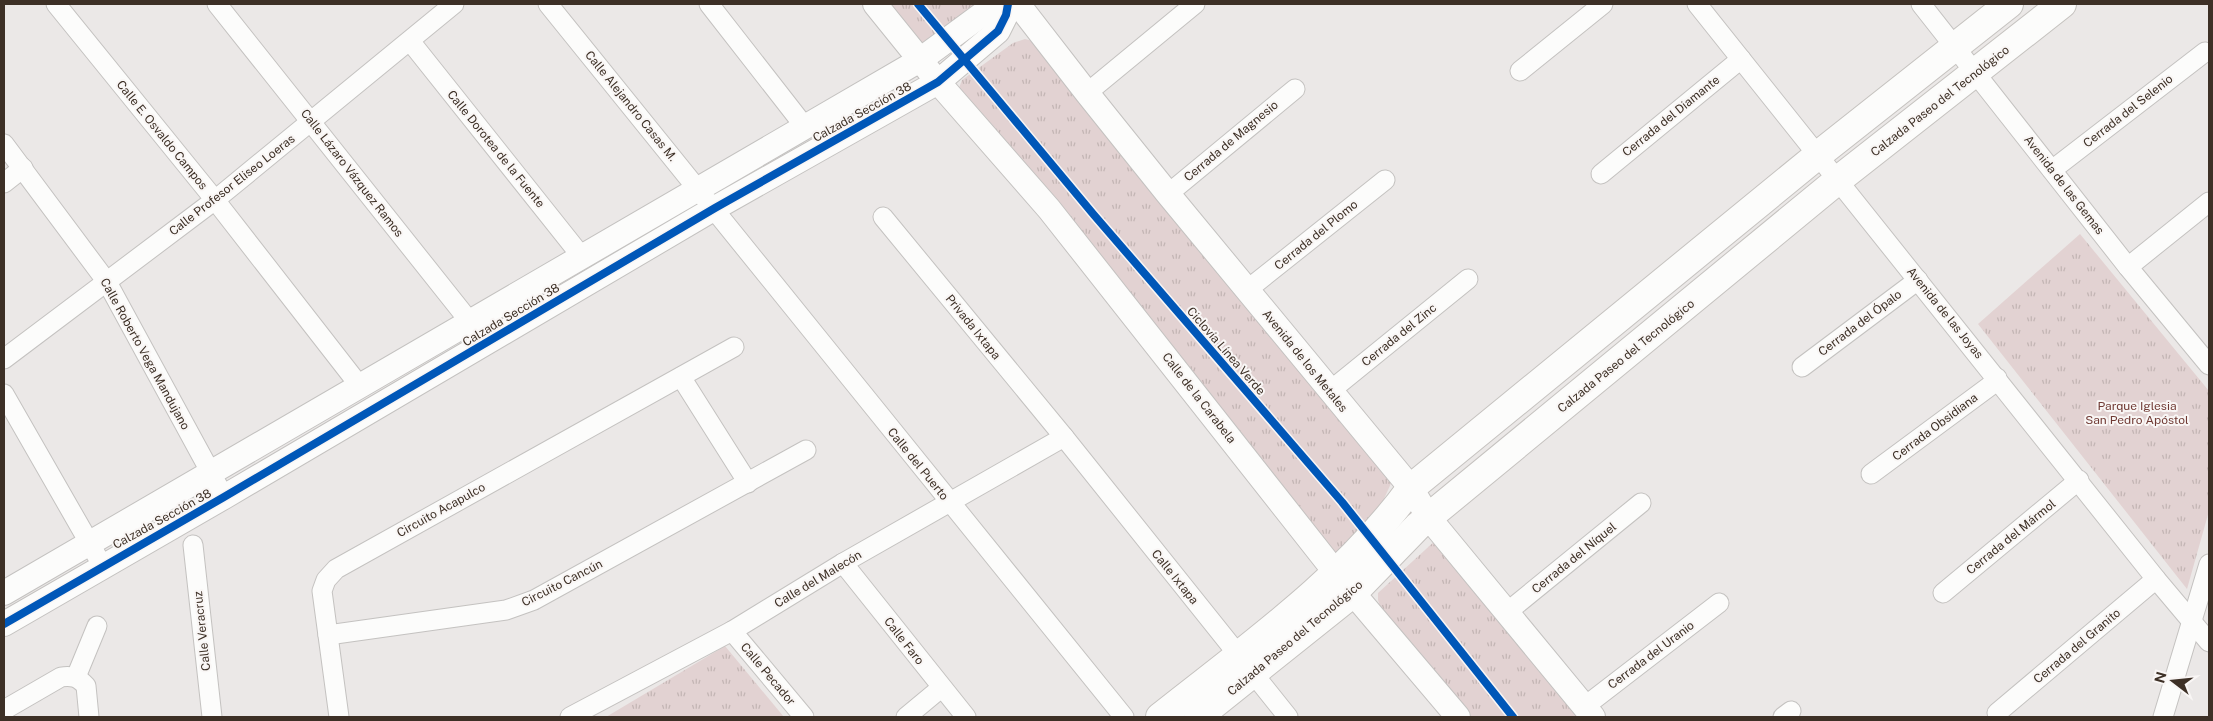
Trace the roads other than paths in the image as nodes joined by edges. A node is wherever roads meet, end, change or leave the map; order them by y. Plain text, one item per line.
1 (56, 4) edge
2 (218, 4) edge
3 (454, 4) edge
4 (548, 4) edge
5 (709, 4) edge
6 (875, 4) edge
7 (996, 4) edge
8 (1008, 4) edge
9 (1018, 4) edge
10 (1195, 4) edge
11 (1603, 4) edge
12 (1697, 4) edge
13 (1921, 4) edge
14 (2008, 4) edge
15 (2062, 4) edge
16 (410, 41) junction
17 (1954, 47) junction
18 (2205, 52) dead end
19 (1741, 59) junction
20 (920, 60) junction
21 (1520, 71) dead end
22 (1976, 74) junction
23 (938, 82) junction
24 (1295, 89) dead end
25 (1087, 93) junction
26 (311, 122) junction
27 (805, 127) junction
28 (4, 144) edge
29 (1818, 155) junction
30 (23, 168) junction
31 (2052, 170) junction
32 (1601, 174) dead end
33 (1385, 180) dead end
34 (1838, 180) junction
35 (4, 183) edge
36 (699, 189) junction
37 (1168, 194) junction
38 (215, 200) junction
39 (2209, 202) edge
40 (715, 208) junction
41 (883, 217) dead end
42 (582, 257) junction
43 (2128, 267) junction
44 (1468, 279) dead end
45 (1918, 280) junction
46 (107, 282) junction
47 (1247, 290) junction
48 (470, 322) junction
49 (1615, 322) junction
50 (484, 344) junction
51 (734, 347) dead end
52 (1636, 348) junction
53 (4, 359) edge
54 (2209, 365) edge
55 (1802, 367) dead end
56 (681, 377) junction
57 (1997, 378) junction
58 (359, 386) junction
59 (1330, 391) junction
60 (4, 394) edge
61 (1064, 437) junction
62 (806, 450) dead end
63 (211, 473) junction
64 (1871, 474) dead end
65 (2079, 480) junction
66 (748, 483) junction
67 (1411, 488) junction
68 (224, 497) junction
69 (950, 503) junction
70 (1641, 504) dead end
71 (1429, 518) junction
72 (90, 542) junction
73 (193, 545) dead end
74 (843, 563) junction
75 (2209, 564) edge
76 (102, 565) junction
77 (2156, 579) junction
78 (1344, 583) junction
79 (4, 593) edge
80 (1943, 593) dead end
81 (1719, 603) dead end
82 (1506, 613) junction
83 (2192, 622) junction
84 (4, 624) edge
85 (97, 626) dead end
86 (732, 631) junction
87 (328, 635) junction
88 (2209, 642) edge
89 (1245, 665) junction
90 (76, 678) junction
91 (941, 688) junction
92 (4, 710) edge
93 (1589, 712) edge
94 (1997, 713) dead end
95 (89, 717) edge
96 (212, 717) edge
97 (340, 717) edge
98 (570, 717) edge
99 (804, 717) edge
100 (906, 717) edge
101 (966, 717) edge
102 (1124, 717) edge
103 (1160, 717) edge
104 (1198, 717) edge
105 (1288, 717) edge
106 (1458, 717) edge
107 (2163, 717) edge

1 - 38 street, Calle E. Osvaldo Campos
2 - 26 street, Calle Lázaro Vázquez Ramos
3 - 16 street, Calle Profesor Eliseo Loeras
4 - 36 street, Calle Alejandro Casas M.
5 - 27 street
6 - 20 street, Calle de la Carabela
7 - 20 street, Calzada Sección 38
8 - 23 street, Calzada Sección 38
9 - 25 street, Avenida de los Metales
10 - 25 street
11 - 21 street
12 - 19 street, Avenida de las Joyas
13 - 17 street, Avenida de las Gemas
14 - 17 main road, Calzada Paseo del Tecnológico
15 - 22 main road, Calzada Paseo del Tecnológico
16 - 26 street, Calle Profesor Eliseo Loeras
16 - 42 street, Calle Dorotea de la Fuente
17 - 22 street, Avenida de las Gemas
17 - 29 main road, Calzada Paseo del Tecnológico
18 - 31 street, Cerrada del Selenio
19 - 29 street, Avenida de las Joyas
19 - 32 street, Cerrada del Diamante
20 - 23 street, Calle de la Carabela
20 - 27 street, Calzada Sección 38
22 - 31 street, Avenida de las Gemas
22 - 34 main road, Calzada Paseo del Tecnológico
23 - 40 street, Calzada Sección 38
23 - 78 street, Calle de la Carabela
24 - 37 street, Cerrada de Magnesio
25 - 37 street, Avenida de los Metales
26 - 38 street, Calle Profesor Eliseo Loeras
26 - 48 street, Calle Lázaro Vázquez Ramos
27 - 36 street, Calzada Sección 38
28 - 30 street, Calle Roberto Vega Mandujano
29 - 34 street, Avenida de las Joyas
29 - 49 main road, Calzada Paseo del Tecnológico
30 - 35 street
30 - 46 street, Calle Roberto Vega Mandujano
31 - 43 street, Avenida de las Gemas
33 - 47 street, Cerrada del Plomo
34 - 45 street, Avenida de las Joyas
34 - 52 main road, Calzada Paseo del Tecnológico
36 - 40 street, Calle Alejandro Casas M.
36 - 42 street, Calzada Sección 38
37 - 47 street, Avenida de los Metales
38 - 46 street, Calle Profesor Eliseo Loeras
38 - 58 street, Calle E. Osvaldo Campos
39 - 43 street
40 - 50 street, Calzada Sección 38
40 - 69 street, Calle del Puerto
41 - 61 street, Privada Ixtapa
42 - 48 street, Calzada Sección 38
43 - 54 street, Avenida de las Gemas
44 - 59 street, Cerrada del Zinc
45 - 55 street, Cerrada del Ópalo
45 - 57 street, Avenida de las Joyas
46 - 53 street, Calle Profesor Eliseo Loeras
46 - 63 street, Calle Roberto Vega Mandujano
47 - 59 street, Avenida de los Metales
48 - 50 street, Calle Lázaro Vázquez Ramos
48 - 58 street, Calzada Sección 38
49 - 52 main road
49 - 67 main road, Calzada Paseo del Tecnológico
50 - 68 street, Calzada Sección 38
51 - 56 street, Circuito Acapulco
52 - 71 main road, Calzada Paseo del Tecnológico
56 - 66 street
56 - 87 street, Circuito Acapulco
57 - 64 street, Cerrada Obsidiana
57 - 65 street, Avenida de las Joyas
58 - 63 street, Calzada Sección 38
59 - 67 street, Avenida de los Metales
60 - 72 street
61 - 69 street, Calle del Malecón
61 - 89 street, Calle Ixtapa
62 - 66 street, Circuito Cancún
63 - 68 street, Calle Roberto Vega Mandujano
63 - 72 street, Calzada Sección 38
65 - 77 street, Avenida de las Joyas
65 - 80 street, Cerrada del Mármol
66 - 87 street, Circuito Cancún
67 - 71 street, Avenida de los Metales
67 - 78 main road, Calzada Paseo del Tecnológico
68 - 76 street, Calzada Sección 38
69 - 74 street, Calle del Malecón
69 - 102 street, Calle del Puerto
70 - 82 street, Cerrada del Níquel
71 - 78 main road, Calzada Paseo del Tecnológico
71 - 82 street, Avenida de los Metales
72 - 76 street
72 - 79 street, Calzada Sección 38
73 - 96 street, Calle Veracruz
74 - 86 street, Calle del Malecón
74 - 91 street, Calle Faro
75 - 83 street
76 - 84 street, Calzada Sección 38
77 - 83 street, Avenida de las Joyas
77 - 94 street, Cerrada del Granito
78 - 89 main road, Calzada Paseo del Tecnológico
78 - 106 street, Calle de la Carabela
81 - 93 street, Cerrada del Uranio
82 - 93 street, Avenida de los Metales
83 - 88 street, Avenida de las Joyas
83 - 107 street
85 - 90 street
86 - 98 street, Calle del Malecón
86 - 99 street, Calle Pecador
87 - 97 street, Circuito Acapulco
89 - 103 main road, Calzada Paseo del Tecnológico
89 - 104 main road, Calzada Paseo del Tecnológico
89 - 105 street, Calle Ixtapa
90 - 92 street
90 - 95 street
91 - 100 street
91 - 101 street, Calle Faro

